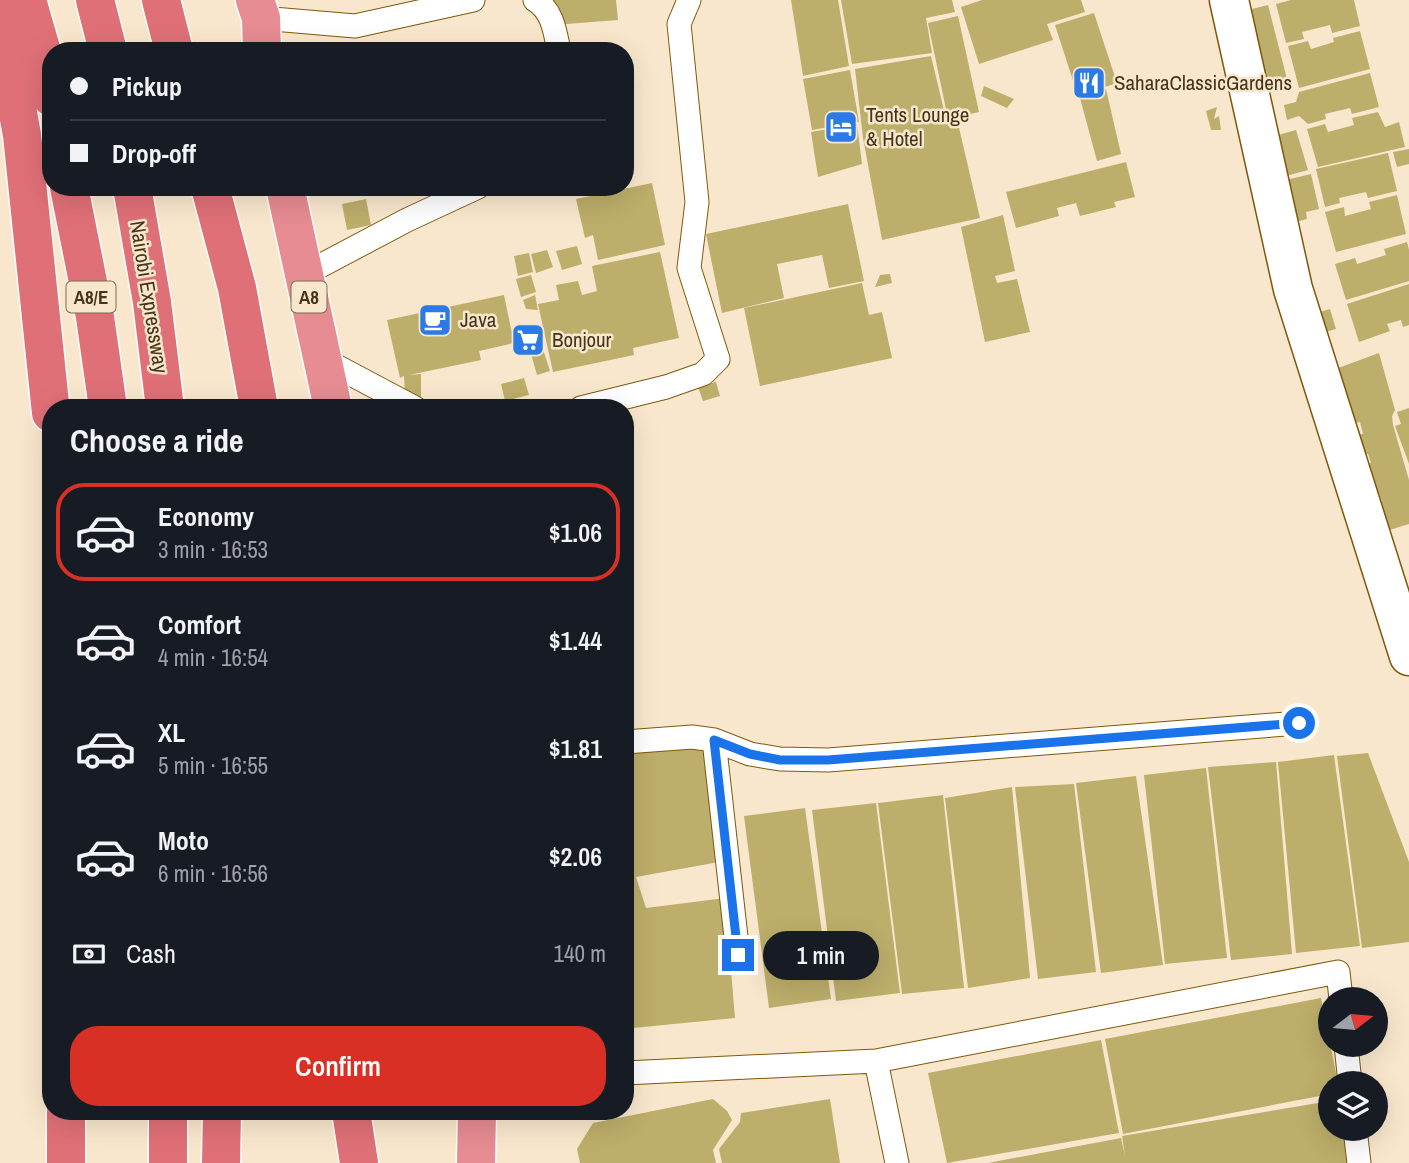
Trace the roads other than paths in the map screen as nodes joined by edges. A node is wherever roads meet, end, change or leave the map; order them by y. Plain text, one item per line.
1 (27, 0) edge
2 (95, 0) edge
3 (161, 0) edge
4 (472, 0) edge
5 (535, 0) edge
6 (689, 0) edge
7 (1229, 0) edge
8 (0, 16) edge
9 (259, 23) edge
10 (106, 42) edge
11 (172, 42) edge
12 (557, 42) edge
13 (42, 61) edge
14 (71, 196) edge
15 (134, 196) edge
16 (212, 196) edge
17 (287, 196) edge
18 (459, 196) edge
19 (304, 274) junction
20 (321, 358) junction
21 (50, 399) edge
22 (107, 399) edge
23 (164, 399) edge
24 (256, 399) edge
25 (330, 399) edge
26 (398, 399) edge
27 (617, 399) edge
28 (1409, 656) edge
29 (1299, 723) dead end
30 (714, 740) junction
31 (634, 741) edge
32 (738, 955) dead end
33 (1340, 987) edge
34 (876, 1061) junction
35 (634, 1073) edge
36 (66, 1120) edge
37 (168, 1120) edge
38 (222, 1120) edge
39 (352, 1120) edge
40 (477, 1120) edge
41 (1357, 1141) edge
42 (66, 1163) edge
43 (168, 1163) edge
44 (221, 1163) edge
45 (359, 1163) edge
46 (477, 1163) edge
47 (897, 1163) edge
48 (1359, 1163) edge

1 - 13 highway
2 - 10 highway
3 - 11 highway
4 - 9 lane
5 - 12 lane
6 - 27 lane
7 - 28 street
8 - 21 highway
14 - 22 highway, A8/E
15 - 23 highway, Nairobi Expressway
16 - 24 highway
17 - 19 highway, A8
18 - 19 lane
19 - 20 highway, A8
20 - 25 highway, A8
20 - 26 lane
29 - 30 lane
30 - 31 lane
30 - 32 lane
33 - 34 lane
34 - 35 lane
34 - 47 lane
36 - 42 highway
37 - 43 highway
38 - 44 highway
39 - 45 highway
40 - 46 highway
41 - 48 lane

